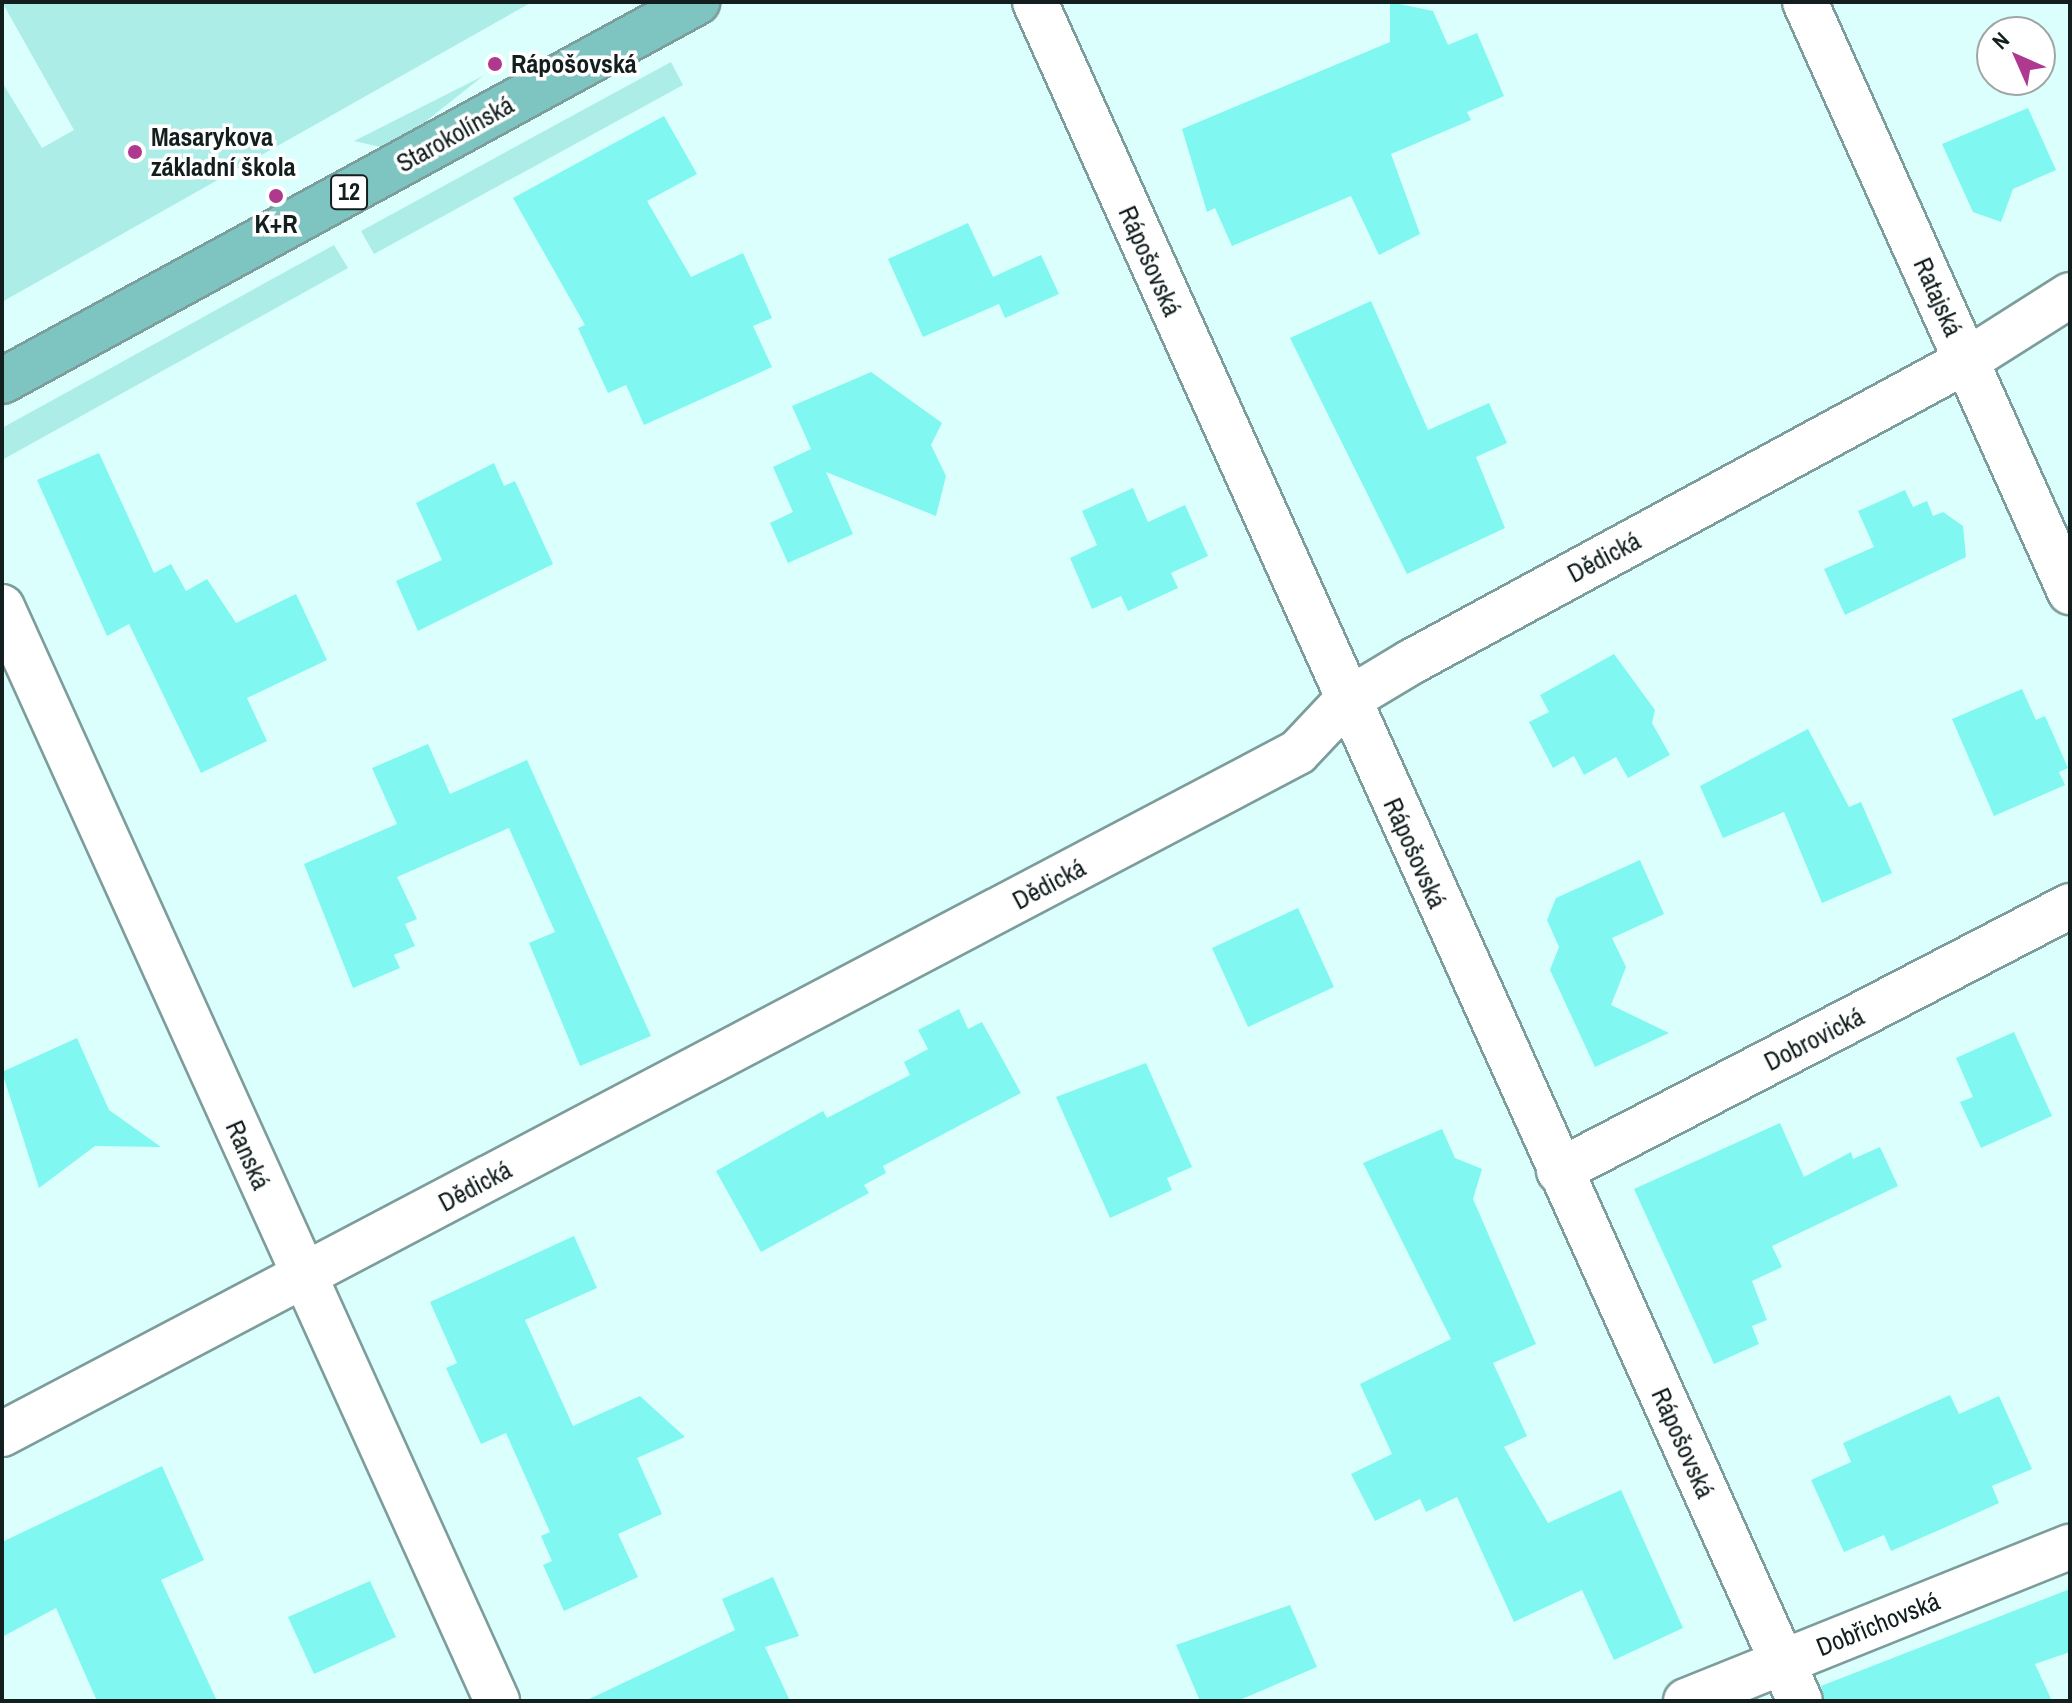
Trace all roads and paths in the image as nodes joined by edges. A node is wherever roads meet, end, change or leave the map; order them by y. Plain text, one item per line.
1 (697, 2) edge
2 (1035, 2) edge
3 (1805, 2) edge
4 (2070, 295) edge
5 (1966, 361) junction
6 (2, 381) edge
7 (2070, 592) edge
8 (2, 607) edge
9 (1346, 701) junction
10 (2070, 906) edge
11 (1559, 1171) junction
12 (302, 1277) junction
13 (2, 1434) edge
14 (2070, 1547) edge
15 (1792, 1682) edge
16 (497, 1701) edge
17 (1686, 1701) edge

1 - 6 main road, Starokolínská / 12
2 - 9 street, Rápošovská
3 - 5 street, Ratajská
4 - 5 street, Dědická
5 - 7 street, Ratajská
5 - 9 street, Dědická
8 - 12 street, Ranská
9 - 11 street, Rápošovská
9 - 12 street, Dědická
10 - 11 street, Dobrovická
11 - 15 street, Rápošovská
12 - 13 street, Dědická
12 - 16 street, Ranská
14 - 15 street, Dobřichovská
15 - 17 street, Dobřichovská

